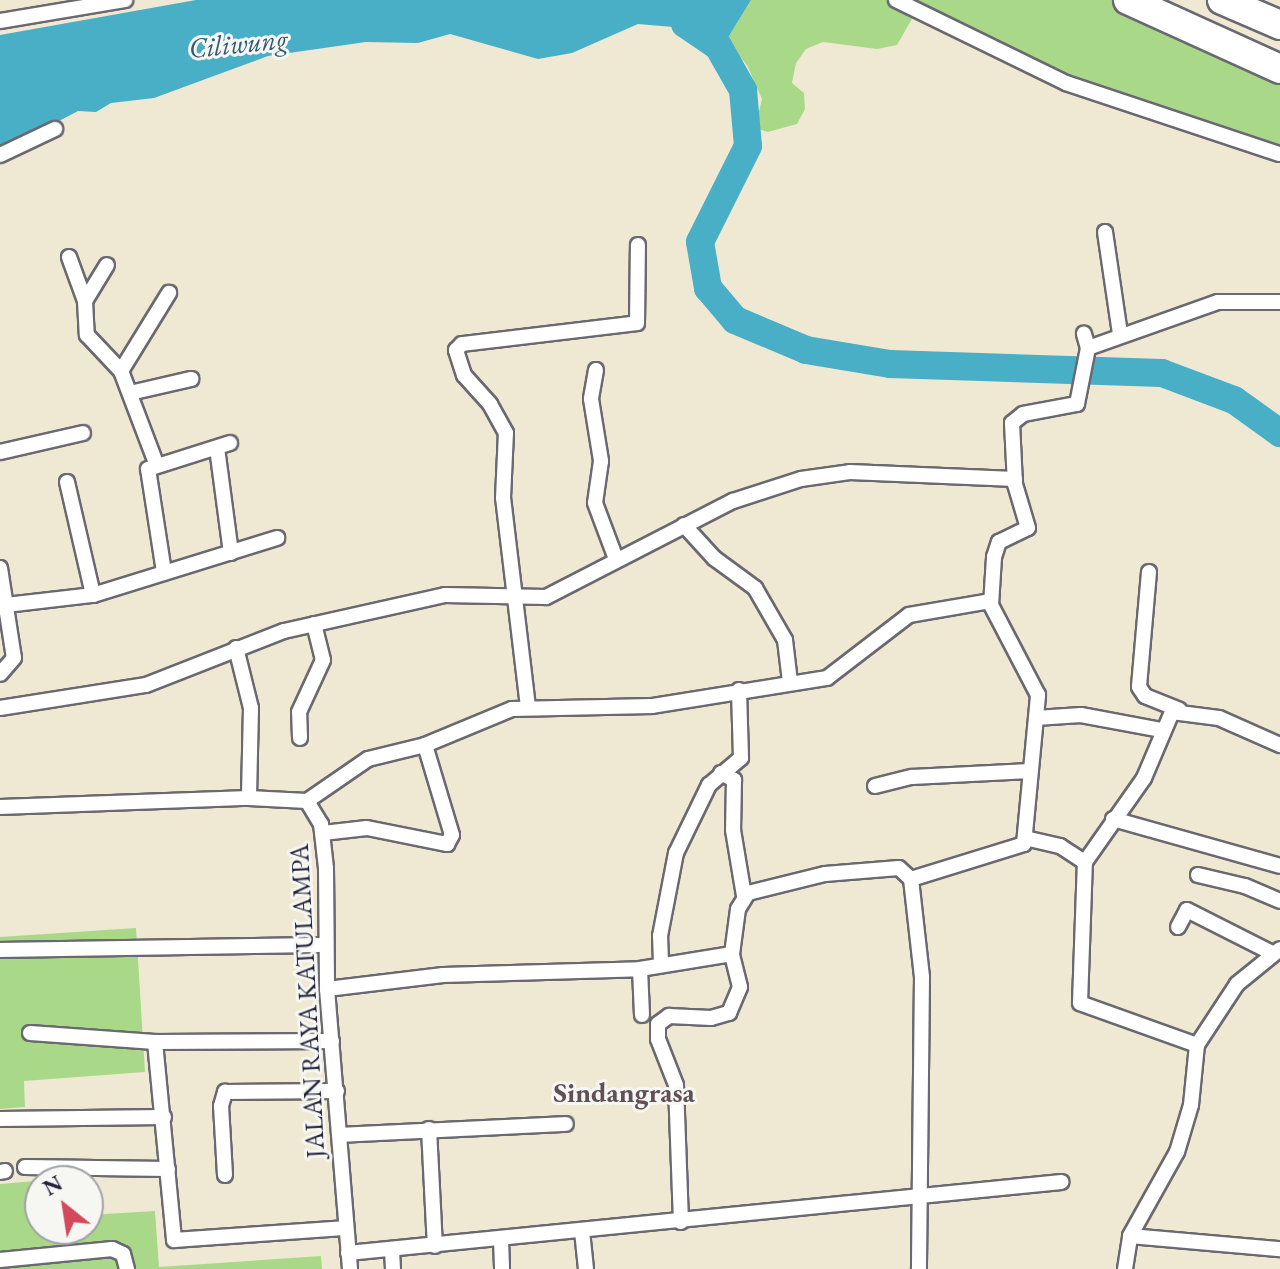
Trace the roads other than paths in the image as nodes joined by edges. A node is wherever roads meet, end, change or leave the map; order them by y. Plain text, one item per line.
1 (125, 0) edge
2 (896, 0) edge
3 (1128, 0) edge
4 (1222, 0) edge
5 (1252, 0) edge
6 (1280, 10) edge
7 (0, 21) edge
8 (1280, 25) edge
9 (1280, 69) edge
10 (55, 129) dead end
11 (1280, 154) edge
12 (0, 155) edge
13 (1105, 232) dead end
14 (638, 245) dead end
15 (69, 257) dead end
16 (107, 265) dead end
17 (169, 293) dead end
18 (85, 301) junction
19 (1280, 302) edge
20 (1120, 333) junction
21 (596, 370) dead end
22 (121, 371) junction
23 (191, 379) dead end
24 (130, 393) junction
25 (83, 433) dead end
26 (0, 452) edge
27 (156, 463) junction
28 (1015, 479) junction
29 (67, 482) dead end
30 (684, 525) junction
31 (277, 538) dead end
32 (231, 553) junction
33 (616, 559) junction
34 (0, 568) edge
35 (164, 572) junction
36 (1149, 572) dead end
37 (514, 594) junction
38 (93, 595) junction
39 (990, 601) junction
40 (6, 605) junction
41 (314, 624) junction
42 (236, 648) junction
43 (0, 674) edge
44 (790, 682) junction
45 (739, 690) junction
46 (528, 707) junction
47 (0, 708) edge
48 (1179, 710) junction
49 (1036, 718) junction
50 (1161, 730) junction
51 (300, 738) dead end
52 (425, 745) junction
53 (1280, 745) edge
54 (1030, 771) junction
55 (721, 773) junction
56 (875, 786) dead end
57 (249, 798) junction
58 (307, 801) junction
59 (0, 807) edge
60 (1113, 819) junction
61 (323, 833) junction
62 (1025, 838) junction
63 (1085, 862) junction
64 (1280, 866) edge
65 (1198, 875) dead end
66 (911, 879) junction
67 (744, 896) junction
68 (1280, 901) edge
69 (1178, 927) dead end
70 (326, 945) junction
71 (0, 950) edge
72 (1277, 951) edge
73 (732, 954) junction
74 (661, 963) junction
75 (640, 969) junction
76 (327, 989) junction
77 (642, 1015) dead end
78 (30, 1033) dead end
79 (332, 1041) junction
80 (155, 1042) junction
81 (1197, 1045) junction
82 (337, 1091) junction
83 (164, 1117) junction
84 (0, 1119) edge
85 (566, 1124) dead end
86 (429, 1129) junction
87 (340, 1135) junction
88 (104, 1168) edge
89 (168, 1169) junction
90 (225, 1175) dead end
91 (1061, 1182) dead end
92 (919, 1195) junction
93 (681, 1222) junction
94 (344, 1228) junction
95 (582, 1231) junction
96 (1130, 1236) junction
97 (501, 1239) junction
98 (435, 1246) junction
99 (1280, 1249) edge
100 (392, 1250) junction
101 (348, 1253) junction
102 (0, 1260) edge
103 (127, 1269) edge
104 (350, 1269) edge
105 (393, 1269) edge
106 (502, 1269) edge
107 (586, 1269) edge
108 (919, 1269) edge
109 (1125, 1269) edge

1 - 7 street
2 - 11 street
3 - 9 highway
4 - 8 highway
5 - 6 highway
10 - 12 street
13 - 20 street
14 - 37 street
15 - 18 street
16 - 18 street
17 - 22 street
18 - 22 street
19 - 20 street
20 - 28 street
21 - 33 street
22 - 24 street
23 - 24 street
24 - 27 street
25 - 26 street
27 - 32 street
27 - 35 street
28 - 30 street
28 - 39 street
29 - 38 street
30 - 33 street
30 - 44 street
31 - 32 street
32 - 35 street
33 - 37 street
34 - 40 street
35 - 38 street
36 - 48 street
37 - 41 street
37 - 46 street
38 - 40 street
39 - 44 street
39 - 49 street
40 - 43 street
41 - 42 street
41 - 51 street
42 - 47 street
42 - 57 street
44 - 45 street
45 - 46 street
45 - 55 street
46 - 52 street
48 - 50 street
48 - 53 street
49 - 50 street
49 - 54 street
50 - 60 street
52 - 58 street
52 - 61 street
54 - 56 street
54 - 62 street
55 - 67 street
55 - 74 street
57 - 58 street
57 - 59 street
58 - 61 street, JALAN RAYA KATULAMPA
60 - 63 street
60 - 64 street
61 - 70 street, JALAN RAYA KATULAMPA
62 - 63 street
62 - 66 street
63 - 81 street
65 - 68 street
66 - 67 street
66 - 92 street
67 - 73 street
69 - 72 street
70 - 71 street
70 - 76 street, JALAN RAYA KATULAMPA
72 - 81 street
73 - 74 street
73 - 93 street
74 - 75 street
75 - 76 street
75 - 77 street
76 - 79 street, JALAN RAYA KATULAMPA
78 - 80 street
79 - 80 street
79 - 82 street, JALAN RAYA KATULAMPA
80 - 83 street
81 - 96 street
82 - 87 street, JALAN RAYA KATULAMPA
82 - 90 street
83 - 84 street
83 - 89 street
85 - 86 street
86 - 87 street
86 - 98 street
87 - 94 street, JALAN RAYA KATULAMPA
88 - 89 street
89 - 94 street
91 - 92 street
92 - 93 street
92 - 108 street
93 - 95 street
94 - 101 street, JALAN RAYA KATULAMPA
95 - 97 street
95 - 107 street
96 - 99 street
96 - 109 street
97 - 98 street
97 - 106 street
98 - 100 street
100 - 101 street
100 - 105 street
101 - 104 street, JALAN RAYA KATULAMPA
102 - 103 street

